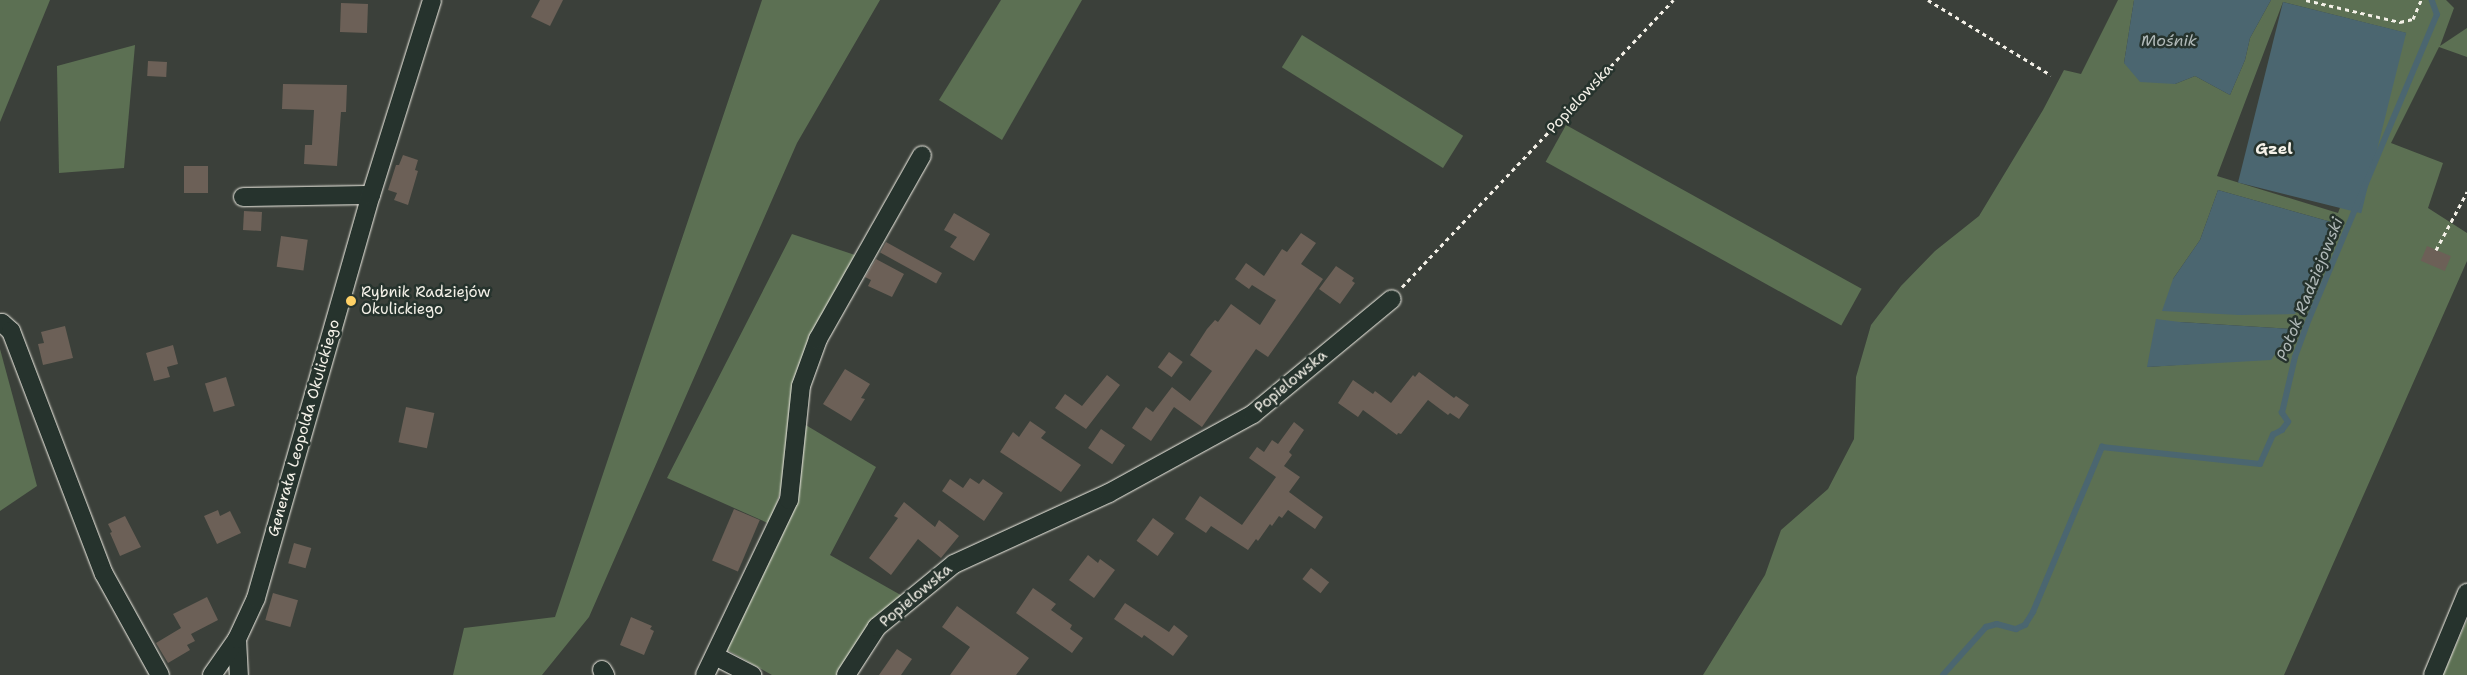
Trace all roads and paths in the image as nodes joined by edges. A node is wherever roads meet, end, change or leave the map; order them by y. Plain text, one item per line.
1 (432, 0) edge
2 (1673, 0) edge
3 (1928, 0) edge
4 (2306, 0) edge
5 (2421, 0) edge
6 (2051, 75) dead end
7 (922, 155) dead end
8 (2467, 192) edge
9 (370, 195) junction
10 (243, 197) dead end
11 (2436, 250) dead end
12 (1392, 299) joint
13 (0, 324) edge
14 (2467, 593) edge
15 (238, 639) junction
16 (715, 656) junction
17 (160, 675) edge
18 (212, 675) edge
19 (238, 675) edge
20 (705, 675) edge
21 (752, 675) edge
22 (846, 675) edge
23 (2434, 675) edge

1 - 9 street, Generała Leopolda Okulickiego
2 - 12 path, Popielowska
3 - 6 path
4 - 5 path
7 - 16 street
8 - 11 path
9 - 10 street
9 - 15 street, Generała Leopolda Okulickiego
12 - 22 street, Popielowska
13 - 17 street
14 - 23 street
15 - 18 street, Generała Leopolda Okulickiego
15 - 19 street
16 - 20 street
16 - 21 street

